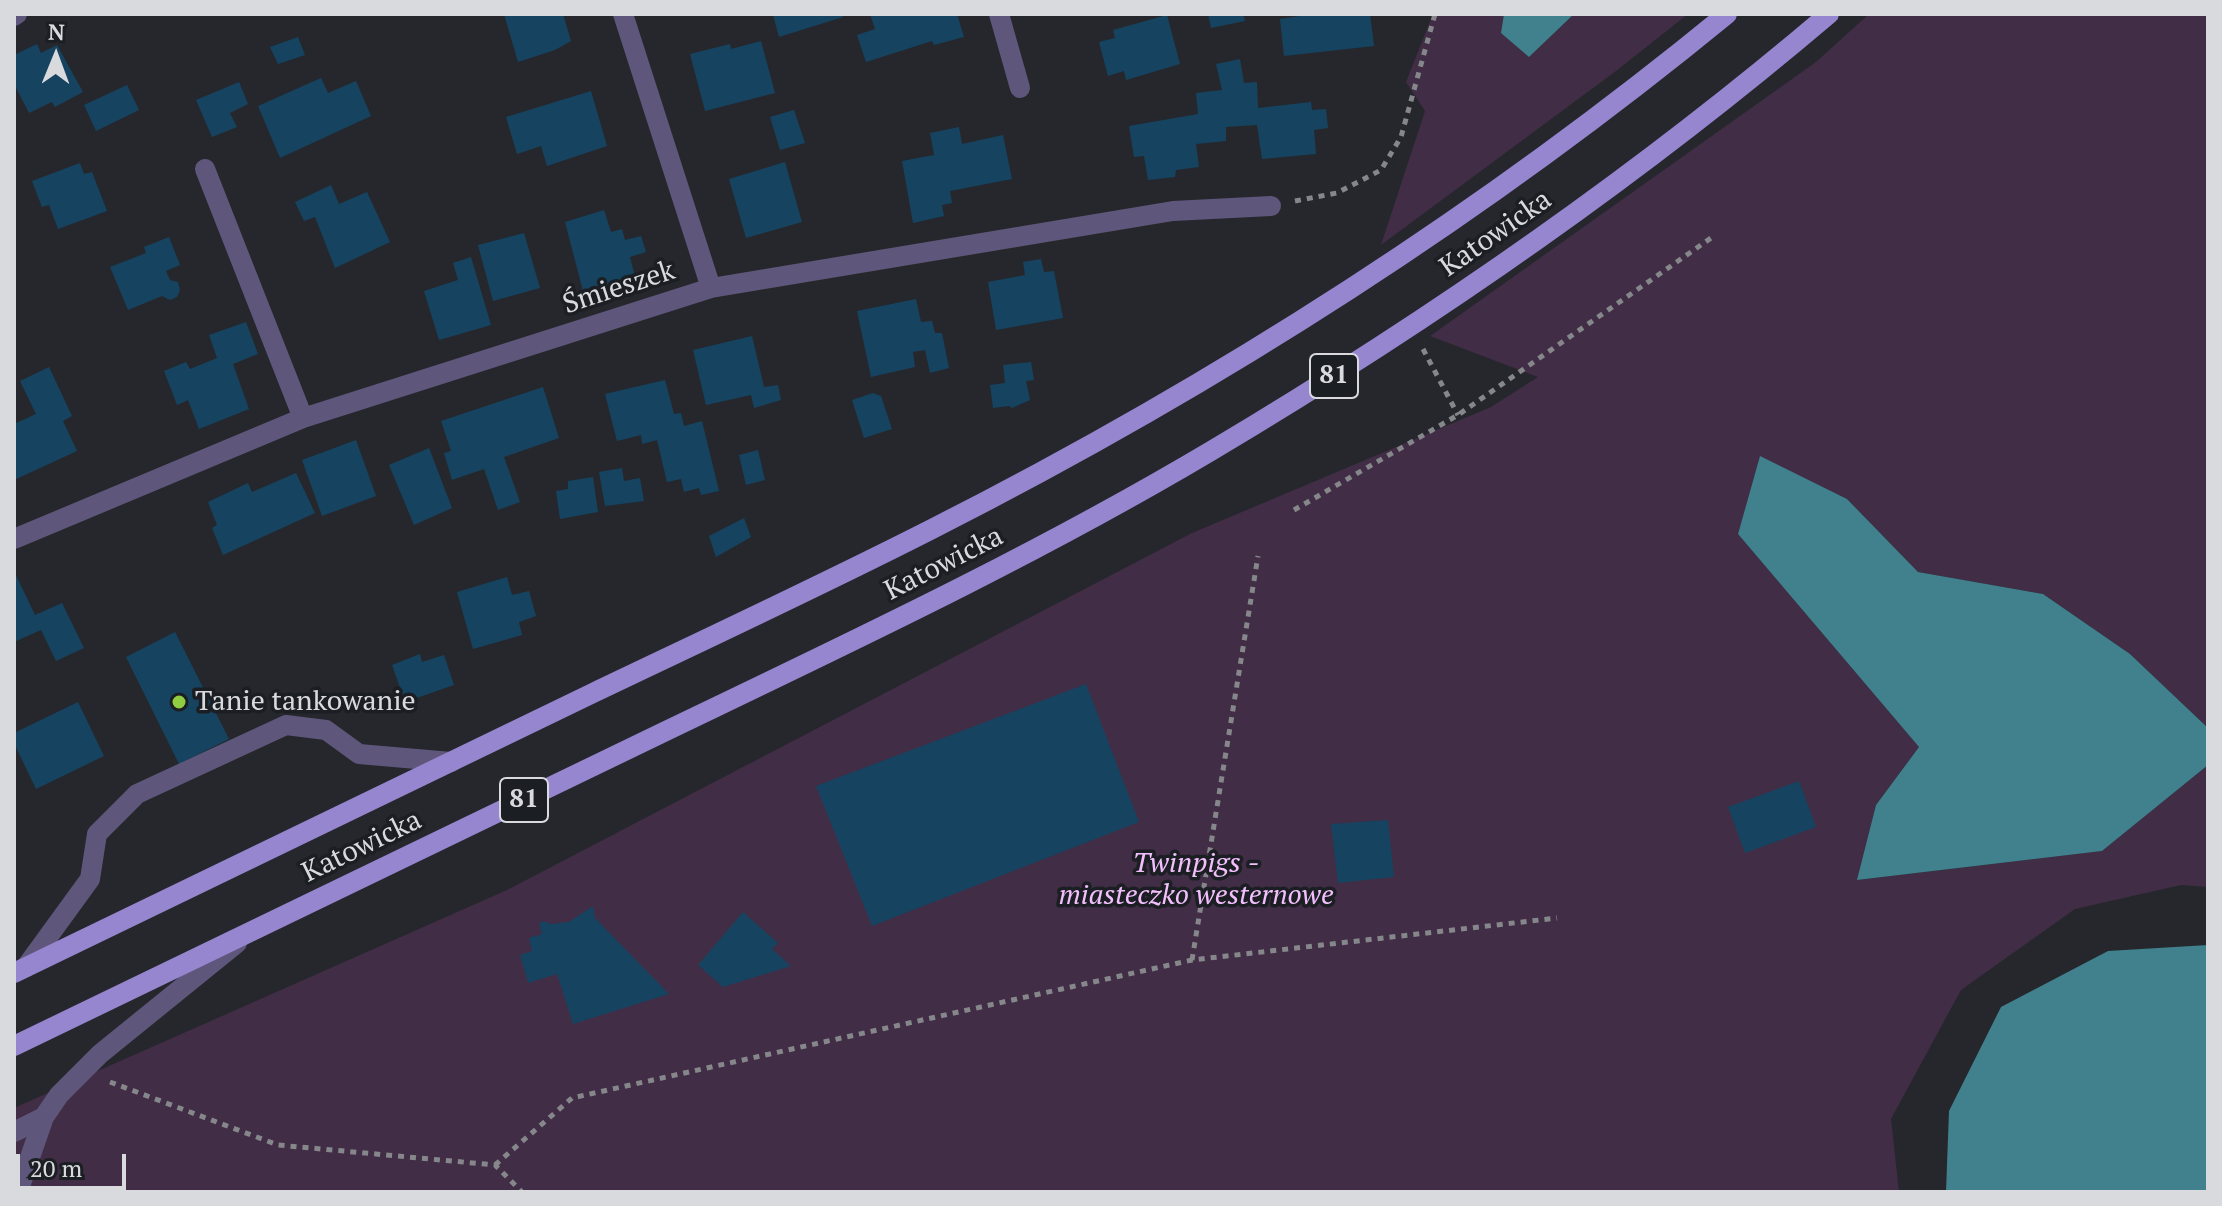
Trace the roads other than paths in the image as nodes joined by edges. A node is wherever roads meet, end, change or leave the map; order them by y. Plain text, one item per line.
1 (623, 14) edge
2 (999, 14) edge
3 (1727, 14) edge
4 (1829, 14) edge
5 (1020, 88) dead end
6 (205, 169) dead end
7 (1271, 206) road end
8 (711, 288) junction
9 (303, 418) junction
10 (14, 539) edge
11 (451, 762) junction
12 (251, 931) junction
13 (20, 970) edge
14 (14, 1046) edge
15 (44, 1117) junction
16 (14, 1132) edge
17 (18, 1192) edge

1 - 8 street
2 - 5 street
3 - 11 main road, Katowicka / 81
4 - 12 main road, Katowicka / 81
6 - 9 street
7 - 8 street, Śmieszek
8 - 9 street, Śmieszek
9 - 10 street, Śmieszek
11 - 13 main road, Katowicka / 81
11 - 13 street
12 - 14 main road, Katowicka / 81
12 - 15 street
15 - 16 street
15 - 17 street

